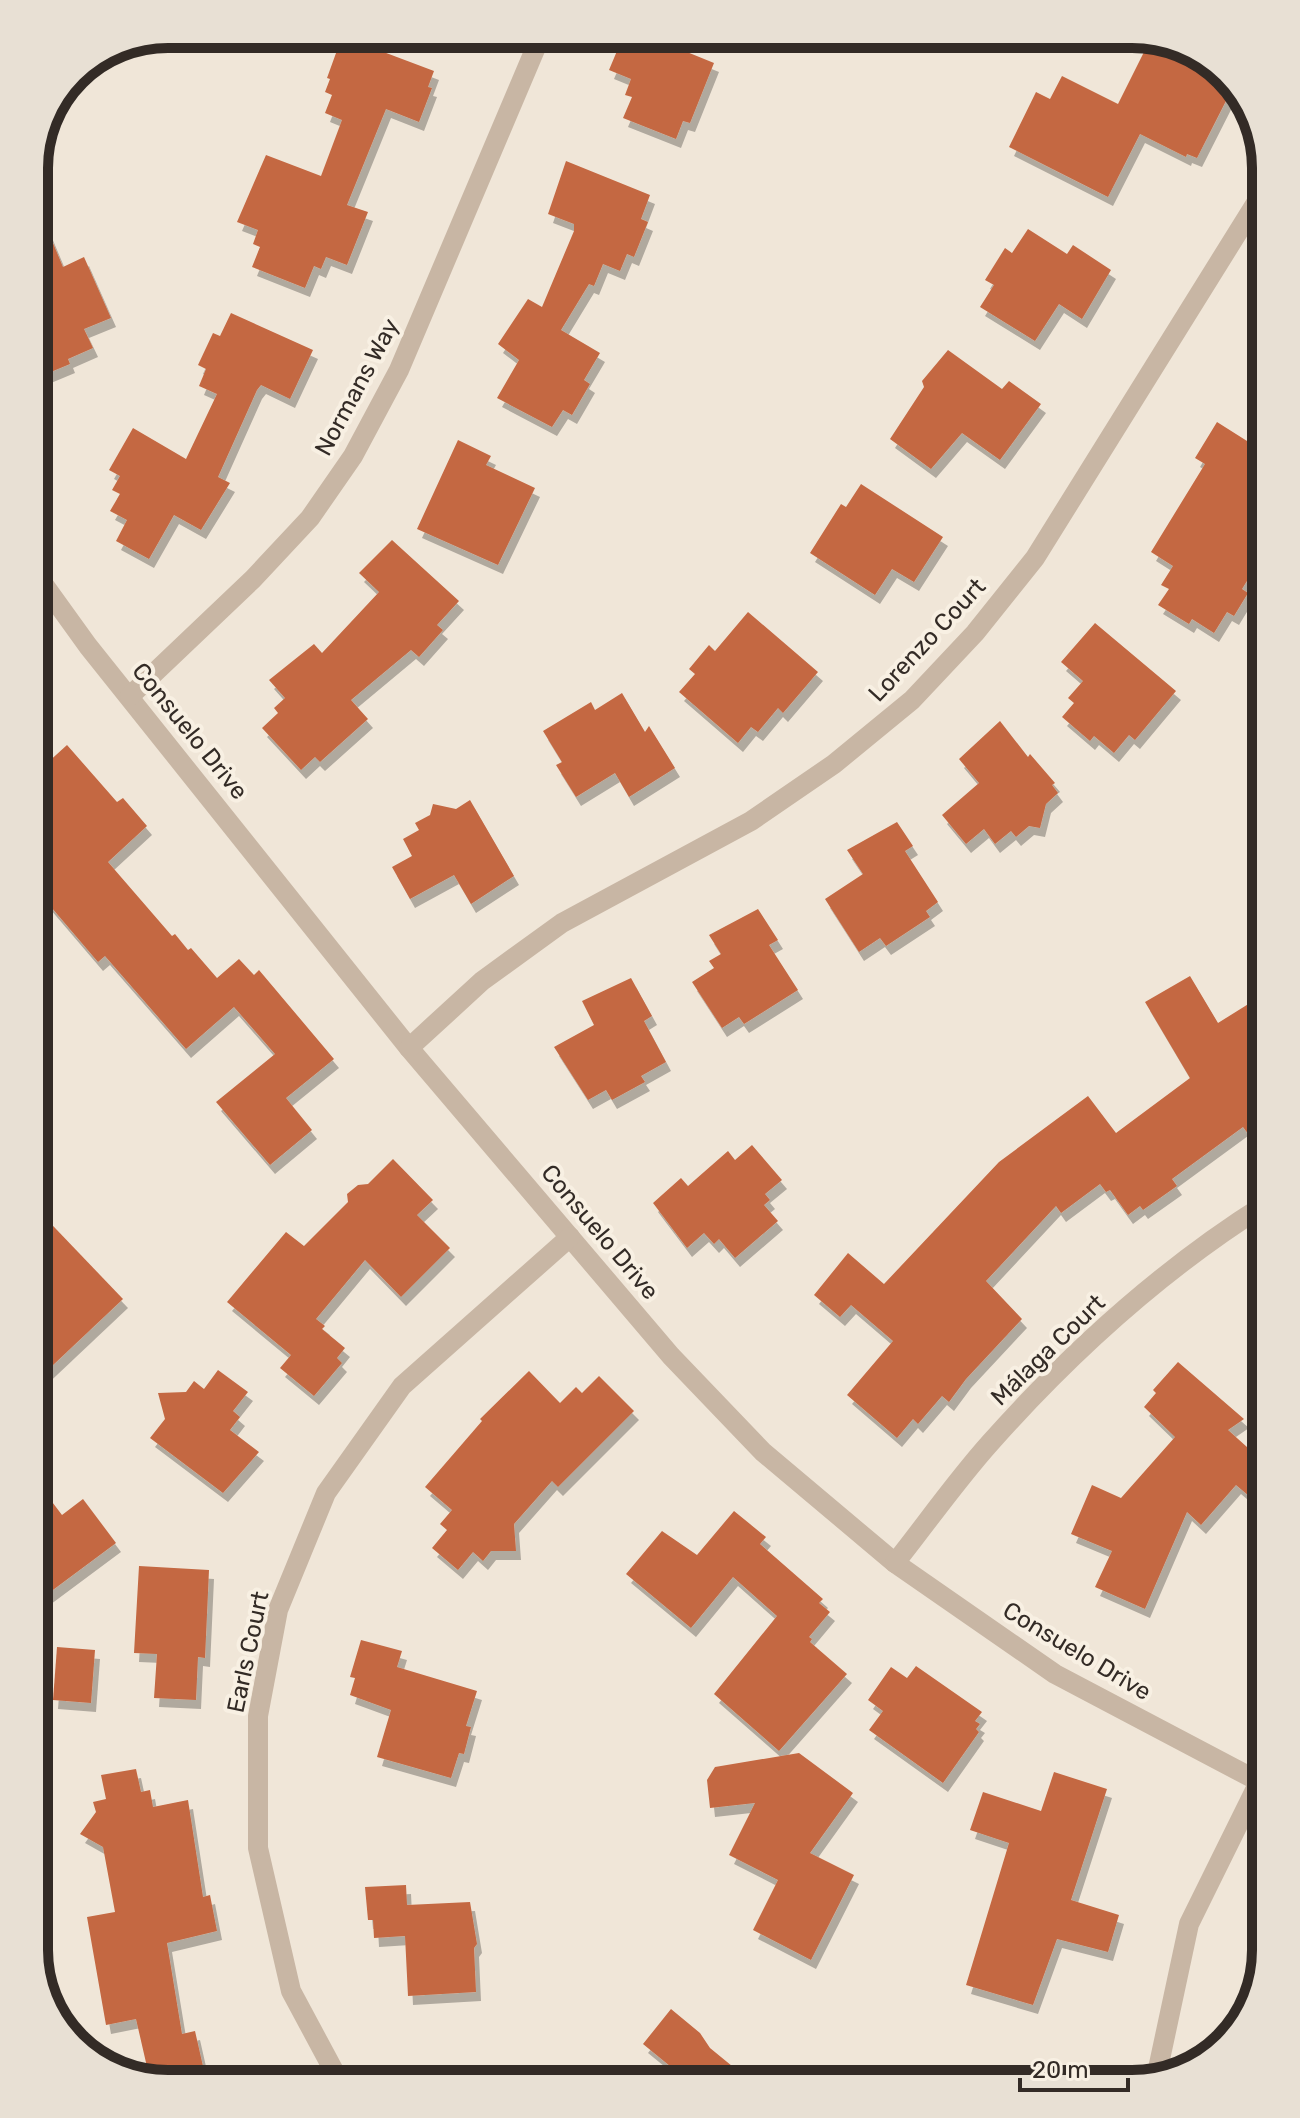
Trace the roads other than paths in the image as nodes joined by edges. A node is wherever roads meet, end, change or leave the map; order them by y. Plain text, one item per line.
1 (536, 48) edge
2 (1252, 209) edge
3 (48, 589) edge
4 (130, 696) junction
5 (409, 1048) junction
6 (1252, 1213) edge
7 (570, 1237) junction
8 (895, 1563) junction
9 (1252, 1770) edge
10 (1252, 1795) edge
11 (1158, 2067) edge
12 (333, 2070) edge

1 - 4 street, Normans Way
2 - 5 street, Lorenzo Court
3 - 4 street, Consuelo Drive
4 - 5 street, Consuelo Drive
5 - 7 street, Consuelo Drive
6 - 8 street, Málaga Court
7 - 8 street, Consuelo Drive
7 - 12 street, Earls Court
8 - 9 street, Consuelo Drive
10 - 11 street

